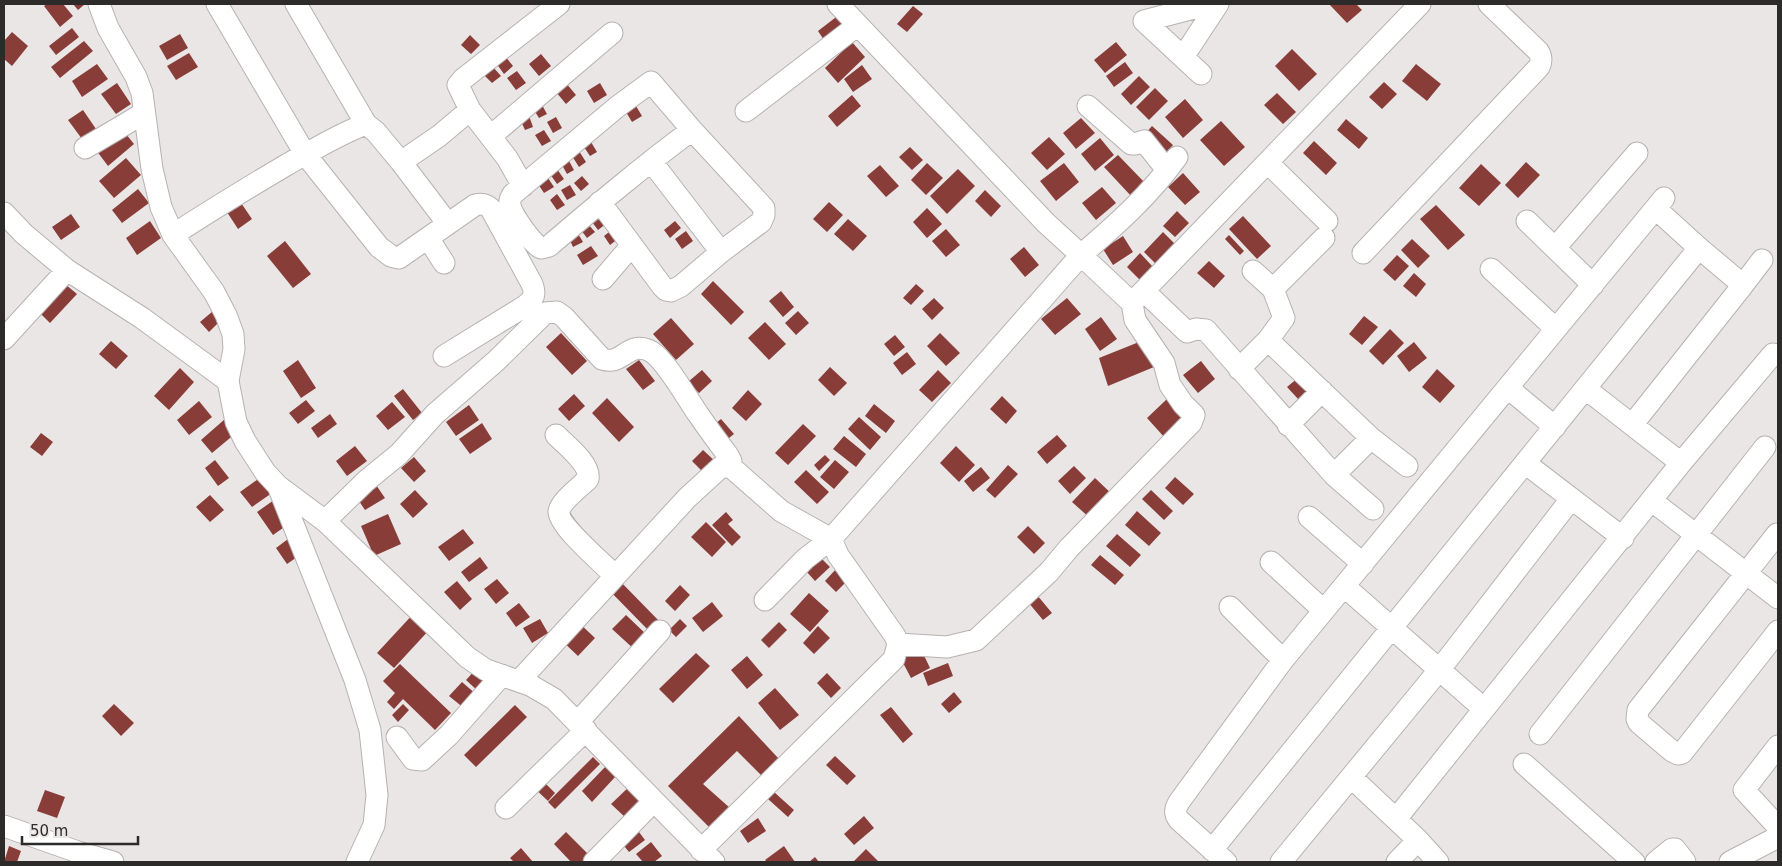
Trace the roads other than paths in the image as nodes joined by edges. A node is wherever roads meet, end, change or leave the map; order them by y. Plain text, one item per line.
1 (99, 4) edge
2 (217, 4) edge
3 (296, 4) edge
4 (559, 4) edge
5 (1209, 4) edge
6 (1218, 4) edge
7 (1420, 4) edge
8 (1489, 4) edge
9 (851, 12) edge
10 (612, 33) dead end
11 (1183, 58) junction
12 (1201, 74) dead end
13 (1088, 106) dead end
14 (470, 110) junction
15 (746, 111) dead end
16 (144, 113) junction
17 (366, 124) junction
18 (692, 130) junction
19 (491, 136) junction
20 (85, 148) dead end
21 (1637, 153) dead end
22 (305, 154) junction
23 (651, 161) junction
24 (401, 162) junction
25 (1268, 163) junction
26 (522, 186) junction
27 (600, 202) junction
28 (4, 213) edge
29 (1528, 221) dead end
30 (448, 224) junction
31 (173, 235) junction
32 (428, 238) junction
33 (632, 246) junction
34 (1555, 248) junction
35 (1699, 248) junction
36 (721, 252) junction
37 (1363, 253) dead end
38 (1081, 256) junction
39 (1762, 260) dead end
40 (444, 263) dead end
41 (1491, 268) dead end
42 (67, 270) junction
43 (1253, 271) dead end
44 (603, 279) dead end
45 (1593, 285) junction
46 (1743, 285) junction
47 (1273, 289) junction
48 (1138, 297) junction
49 (1556, 329) junction
50 (4, 339) edge
51 (1268, 340) junction
52 (1773, 354) dead end
53 (444, 356) dead end
54 (1238, 369) junction
55 (228, 381) junction
56 (1508, 388) junction
57 (1586, 389) junction
58 (1322, 391) junction
59 (1288, 425) junction
60 (1632, 425) junction
61 (1555, 427) junction
62 (556, 435) dead end
63 (1371, 438) junction
64 (1765, 446) dead end
65 (1526, 463) junction
66 (1681, 463) junction
67 (1407, 466) dead end
68 (731, 467) junction
69 (1334, 475) junction
70 (278, 486) junction
71 (1571, 499) junction
72 (1652, 501) junction
73 (1372, 509) dead end
74 (1309, 517) dead end
75 (325, 521) junction
76 (1777, 534) edge
77 (1696, 535) junction
78 (1623, 538) junction
79 (831, 539) junction
80 (1271, 562) dead end
81 (1363, 564) junction
82 (1746, 574) junction
83 (616, 576) junction
84 (1344, 586) junction
85 (1778, 598) edge
86 (765, 600) dead end
87 (1230, 607) dead end
88 (1323, 610) junction
89 (1392, 628) junction
90 (660, 631) dead end
91 (1778, 631) edge
92 (898, 644) junction
93 (1283, 660) junction
94 (1440, 669) junction
95 (510, 678) junction
96 (1484, 710) junction
97 (582, 726) junction
98 (1540, 734) dead end
99 (397, 737) dead end
100 (1778, 746) edge
101 (1524, 764) dead end
102 (1351, 778) junction
103 (654, 801) junction
104 (506, 808) dead end
105 (1396, 819) junction
106 (4, 826) edge
107 (1778, 827) edge
108 (1778, 837) edge
109 (1418, 840) junction
110 (708, 856) edge
111 (1219, 856) edge
112 (113, 862) edge
113 (357, 862) edge
114 (594, 862) edge
115 (1281, 862) edge
116 (1397, 862) edge
117 (1438, 862) edge
118 (1634, 862) edge
119 (1656, 862) edge
120 (1685, 862) edge
121 (1730, 862) edge

1 - 16 street
2 - 22 street
3 - 17 street
4 - 14 street
5 - 11 street
6 - 11 street
7 - 25 street
8 - 37 street
9 - 15 street
9 - 38 street
10 - 19 street
11 - 12 street
13 - 38 street
14 - 19 street
14 - 24 street
16 - 20 street
16 - 31 street
17 - 22 street
17 - 24 street
18 - 23 street
18 - 26 street
18 - 36 street
19 - 26 street
21 - 34 street
22 - 31 street
22 - 32 street
23 - 27 street
23 - 36 street
24 - 30 street
25 - 47 street
25 - 48 street
26 - 27 street
27 - 33 street
28 - 42 street
29 - 34 street
30 - 32 street
30 - 53 street
31 - 55 street
32 - 40 street
33 - 36 street
33 - 44 street
34 - 45 street
35 - 45 street
35 - 46 street
35 - 57 street
38 - 48 street
38 - 79 street
39 - 46 street
41 - 49 street
42 - 50 street
42 - 55 street
43 - 47 street
45 - 49 street
46 - 60 street
47 - 51 street
48 - 54 street
48 - 92 street
49 - 56 street
51 - 54 street
51 - 58 street
52 - 66 street
54 - 59 street
55 - 70 street
56 - 61 street
56 - 81 street
57 - 60 street
57 - 61 street
58 - 59 street
58 - 63 street
59 - 69 street
60 - 66 street
61 - 65 street
62 - 83 street
63 - 67 street
63 - 69 street
64 - 77 street
65 - 71 street
65 - 89 street
66 - 72 street
68 - 75 street
68 - 79 street
68 - 83 street
69 - 73 street
70 - 75 street
70 - 113 street
71 - 78 street
71 - 94 street
72 - 77 street
72 - 78 street
74 - 81 street
75 - 95 street
76 - 82 street
77 - 82 street
77 - 98 street
78 - 96 street
79 - 86 street
79 - 92 street
80 - 88 street
81 - 84 street
82 - 85 street
82 - 91 street
83 - 95 street
84 - 88 street
84 - 89 street
87 - 93 street
88 - 93 street
89 - 94 street
89 - 111 street
90 - 97 street
92 - 110 street
93 - 111 street
94 - 96 street
94 - 102 street
95 - 97 street
95 - 99 street
96 - 105 street
97 - 103 street
97 - 104 street
100 - 107 street
101 - 118 street
102 - 105 street
102 - 115 street
103 - 110 street
103 - 114 street
105 - 109 street
106 - 112 street
108 - 121 street
109 - 116 street
109 - 117 street
119 - 120 street

